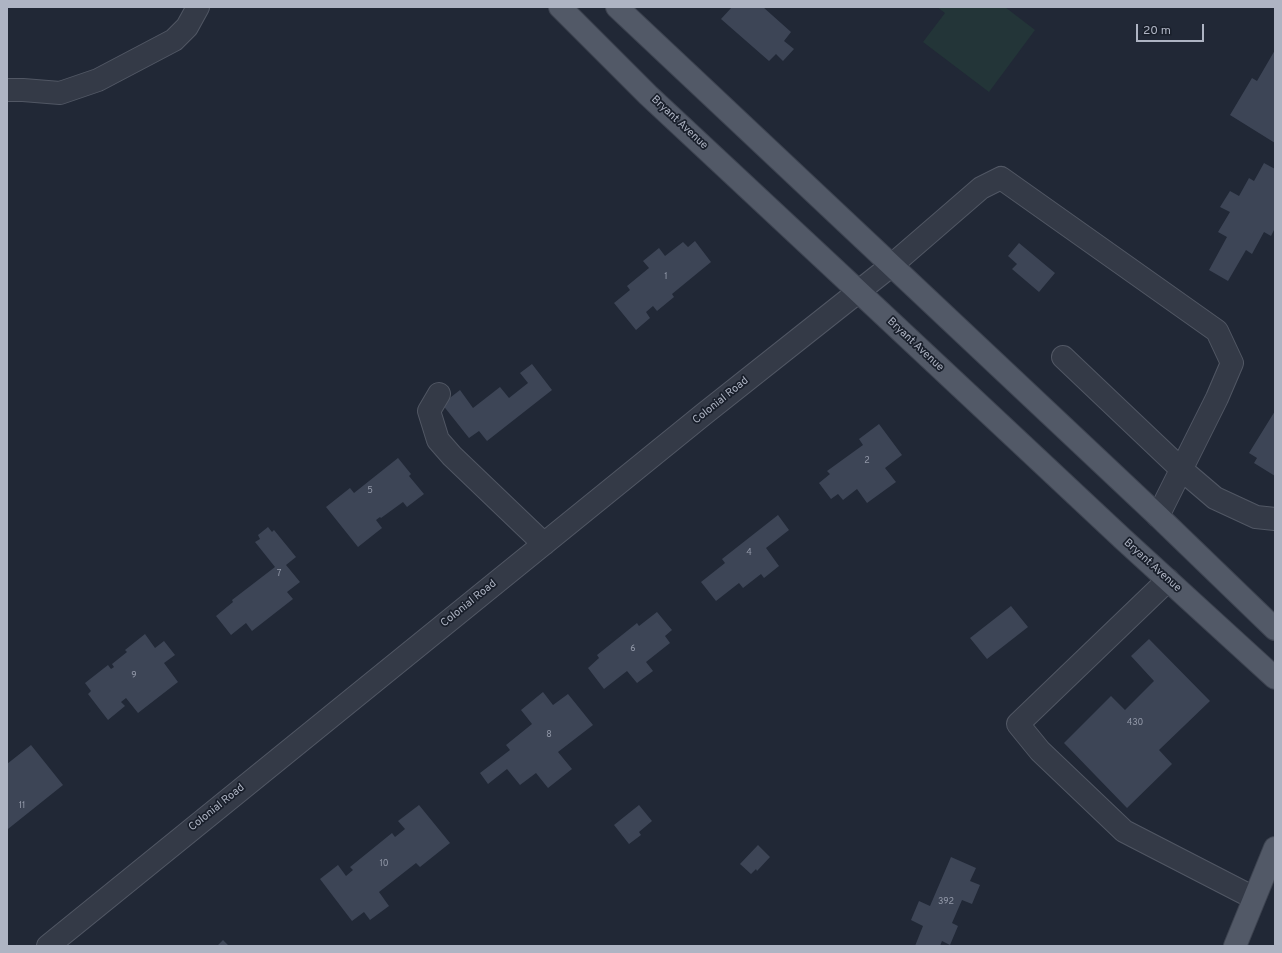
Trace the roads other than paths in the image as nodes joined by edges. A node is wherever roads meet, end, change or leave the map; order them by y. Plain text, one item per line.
1 (198, 7) edge
2 (617, 7) edge
3 (564, 8) edge
4 (7, 90) edge
5 (892, 265) junction
6 (858, 291) junction
7 (1063, 357) dead end
8 (439, 394) dead end
9 (1181, 469) junction
10 (1158, 516) junction
11 (1275, 519) edge
12 (544, 544) junction
13 (1168, 580) junction
14 (1275, 628) edge
15 (1275, 678) edge
16 (1275, 848) edge
17 (1254, 898) junction
18 (48, 946) edge
19 (1235, 946) edge

1 - 4 street
2 - 5 main road
3 - 6 main road, Bryant Avenue
5 - 6 street, Colonial Road
5 - 9 street, Colonial Road
5 - 10 main road
6 - 12 street, Colonial Road
6 - 13 main road, Bryant Avenue
7 - 9 street
8 - 12 street
9 - 10 street
9 - 11 street
10 - 14 main road
12 - 18 street, Colonial Road
13 - 15 main road, Bryant Avenue
13 - 17 street
16 - 17 main road
17 - 19 main road

